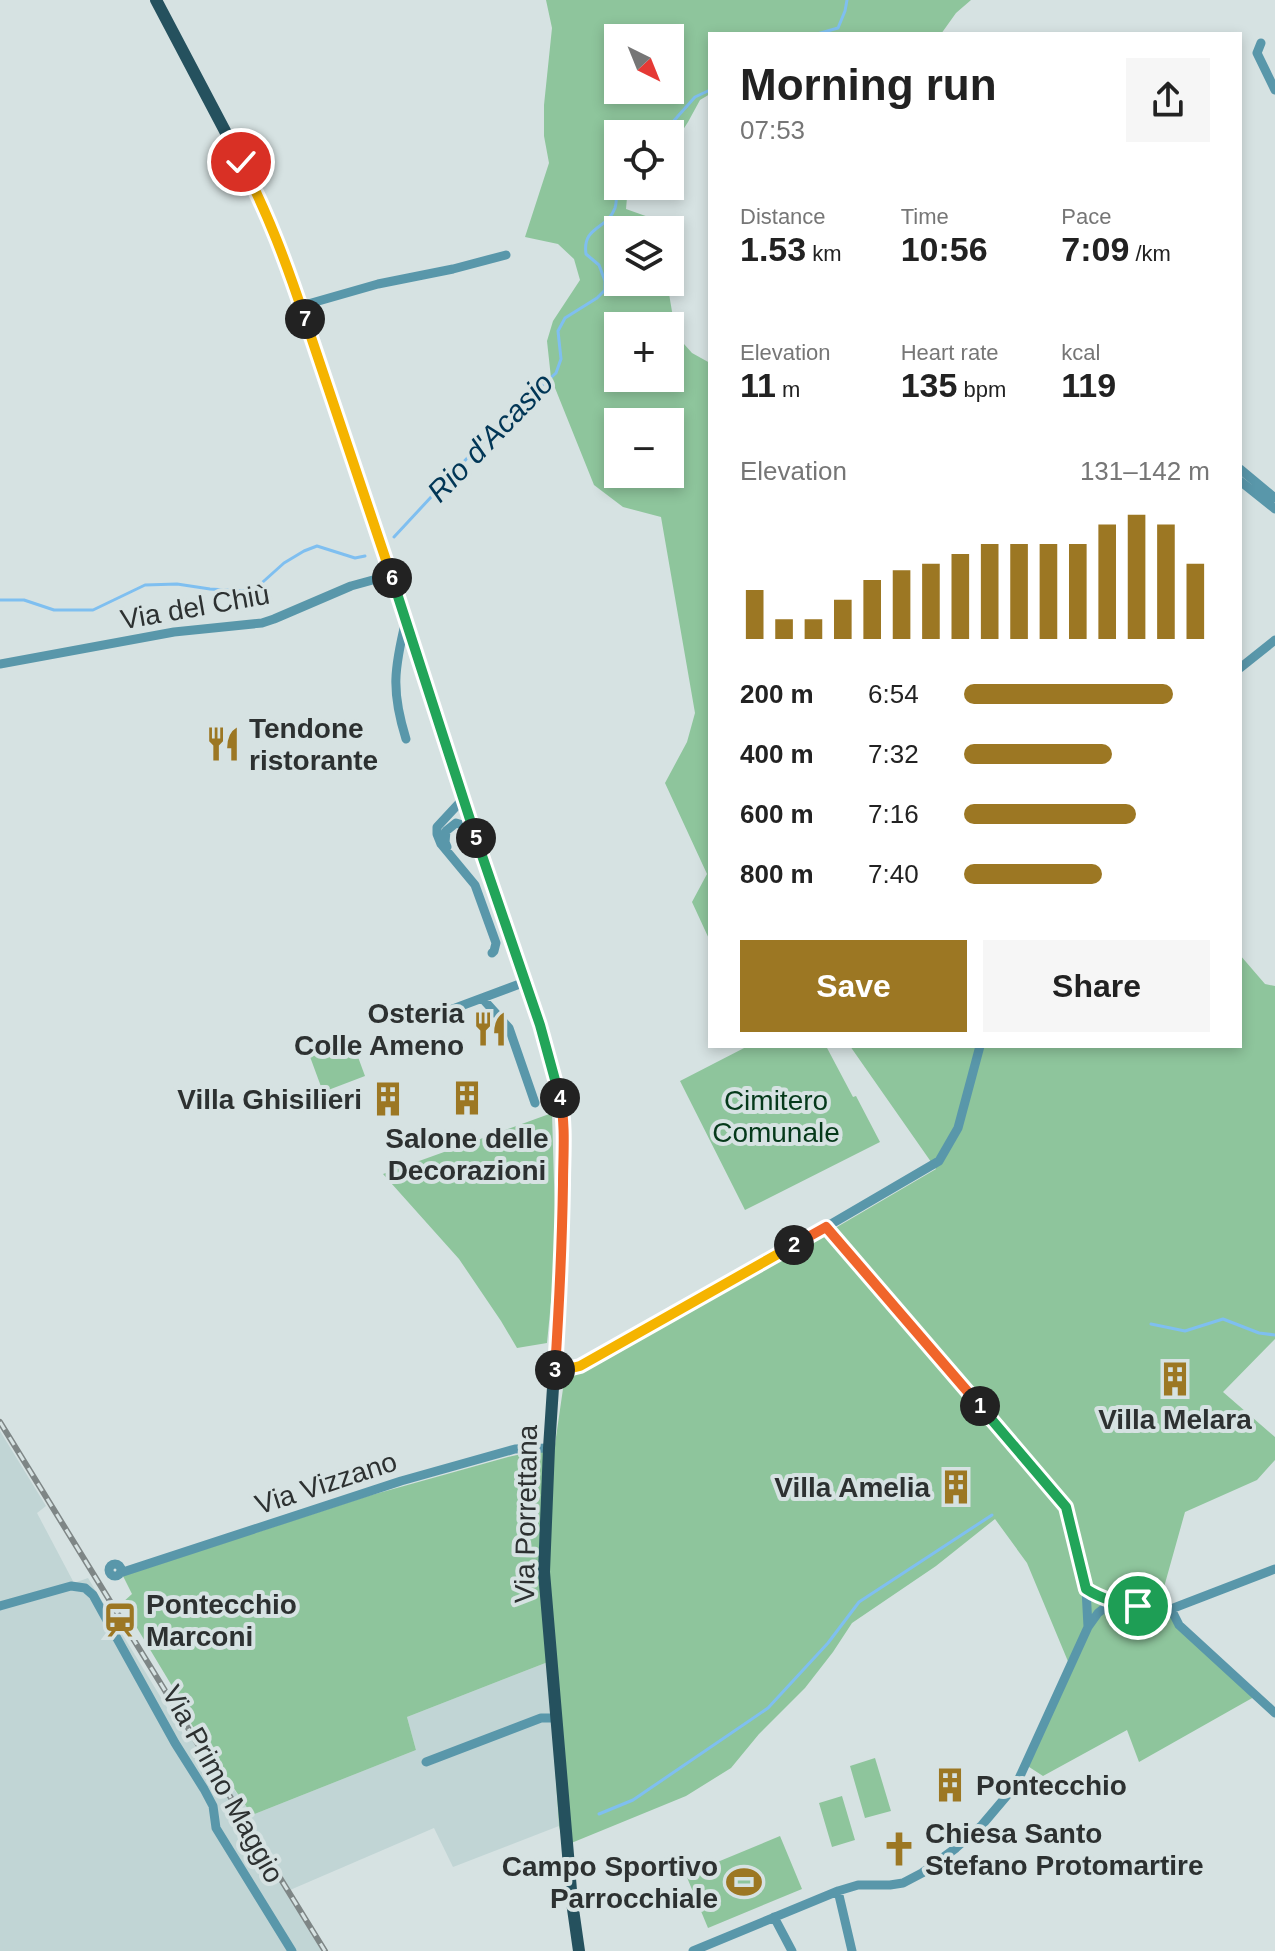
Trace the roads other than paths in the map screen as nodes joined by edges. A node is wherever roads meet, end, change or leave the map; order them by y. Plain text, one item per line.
1 (156, 0) edge
2 (1261, 43) dead end
3 (1275, 90) edge
4 (506, 255) dead end
5 (301, 306) junction
6 (1242, 471) edge
7 (1242, 483) edge
8 (1275, 498) edge
9 (1275, 509) edge
10 (391, 575) junction
11 (406, 620) junction
12 (1275, 640) edge
13 (0, 664) edge
14 (1242, 666) edge
15 (406, 739) dead end
16 (463, 799) junction
17 (471, 822) junction
18 (451, 857) junction
19 (492, 953) dead end
20 (525, 982) junction
21 (482, 998) junction
22 (442, 1013) dead end
23 (979, 1048) edge
24 (535, 1103) dead end
25 (826, 1227) junction
26 (555, 1372) junction
27 (549, 1448) junction
28 (1275, 1569) edge
29 (124, 1570) dead end
30 (1086, 1589) junction
31 (1112, 1602) junction
32 (0, 1606) edge
33 (1171, 1609) junction
34 (1088, 1627) junction
35 (1275, 1713) edge
36 (555, 1718) junction
37 (426, 1762) dead end
38 (838, 1891) junction
39 (774, 1917) junction
40 (292, 1951) edge
41 (579, 1951) edge
42 (693, 1951) edge
43 (792, 1951) edge
44 (852, 1951) edge

1 - 5 main road, Via Porrettana
2 - 3 street
4 - 5 street
5 - 10 main road, Via Porrettana
6 - 8 street
7 - 9 street
10 - 11 main road, Via Porrettana
10 - 13 street, Via del Chiù
11 - 15 street
11 - 16 main road, Via Porrettana
12 - 14 street
16 - 17 main road, Via Porrettana
16 - 18 street
17 - 18 street
17 - 20 main road, Via Porrettana
18 - 19 street
20 - 21 street
20 - 26 main road, Via Porrettana
21 - 22 street
21 - 24 street
23 - 25 street
25 - 26 street
25 - 30 street
26 - 27 main road, Via Porrettana
27 - 29 street, Via Vizzano
27 - 36 main road, Via Porrettana
28 - 33 street
30 - 31 street
30 - 34 street
31 - 33 street
31 - 34 street
32 - 40 street, Via Primo Maggio
33 - 35 street
34 - 38 street
36 - 37 street
36 - 41 main road, Via Porrettana
38 - 39 street
38 - 44 street
39 - 42 street
39 - 43 street

